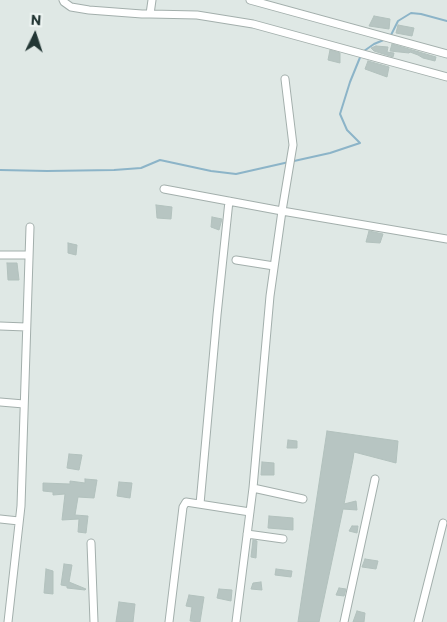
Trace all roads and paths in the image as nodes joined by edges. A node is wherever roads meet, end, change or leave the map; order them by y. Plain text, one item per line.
1 (63, 0) edge
2 (152, 0) edge
3 (250, 0) edge
4 (150, 14) junction
5 (447, 54) edge
6 (447, 77) edge
7 (285, 79) dead end
8 (164, 189) dead end
9 (229, 201) junction
10 (282, 211) junction
11 (30, 227) dead end
12 (447, 239) edge
13 (0, 255) edge
14 (29, 255) junction
15 (236, 260) dead end
16 (274, 266) junction
17 (0, 326) edge
18 (26, 328) junction
19 (0, 402) edge
20 (24, 404) junction
21 (375, 479) dead end
22 (253, 488) junction
23 (302, 499) dead end
24 (200, 504) junction
25 (250, 512) junction
26 (0, 520) edge
27 (19, 521) junction
28 (443, 523) dead end
29 (247, 534) junction
30 (283, 539) dead end
31 (91, 543) dead end
32 (8, 622) edge
33 (94, 622) edge
34 (169, 622) edge
35 (236, 622) edge
36 (344, 622) edge
37 (418, 622) edge

1 - 4 street
2 - 4 street
3 - 5 street
4 - 6 street
7 - 10 street
8 - 9 street
9 - 10 street
9 - 24 street
10 - 12 street
10 - 16 street
11 - 14 street
13 - 14 street
14 - 18 street
15 - 16 street
16 - 22 street
17 - 18 street
18 - 20 street
19 - 20 street
20 - 27 street
21 - 36 street
22 - 23 street
22 - 25 street
24 - 25 street
24 - 34 street
25 - 29 street
26 - 27 street
27 - 32 street
28 - 37 street
29 - 30 street
29 - 35 street
31 - 33 street

